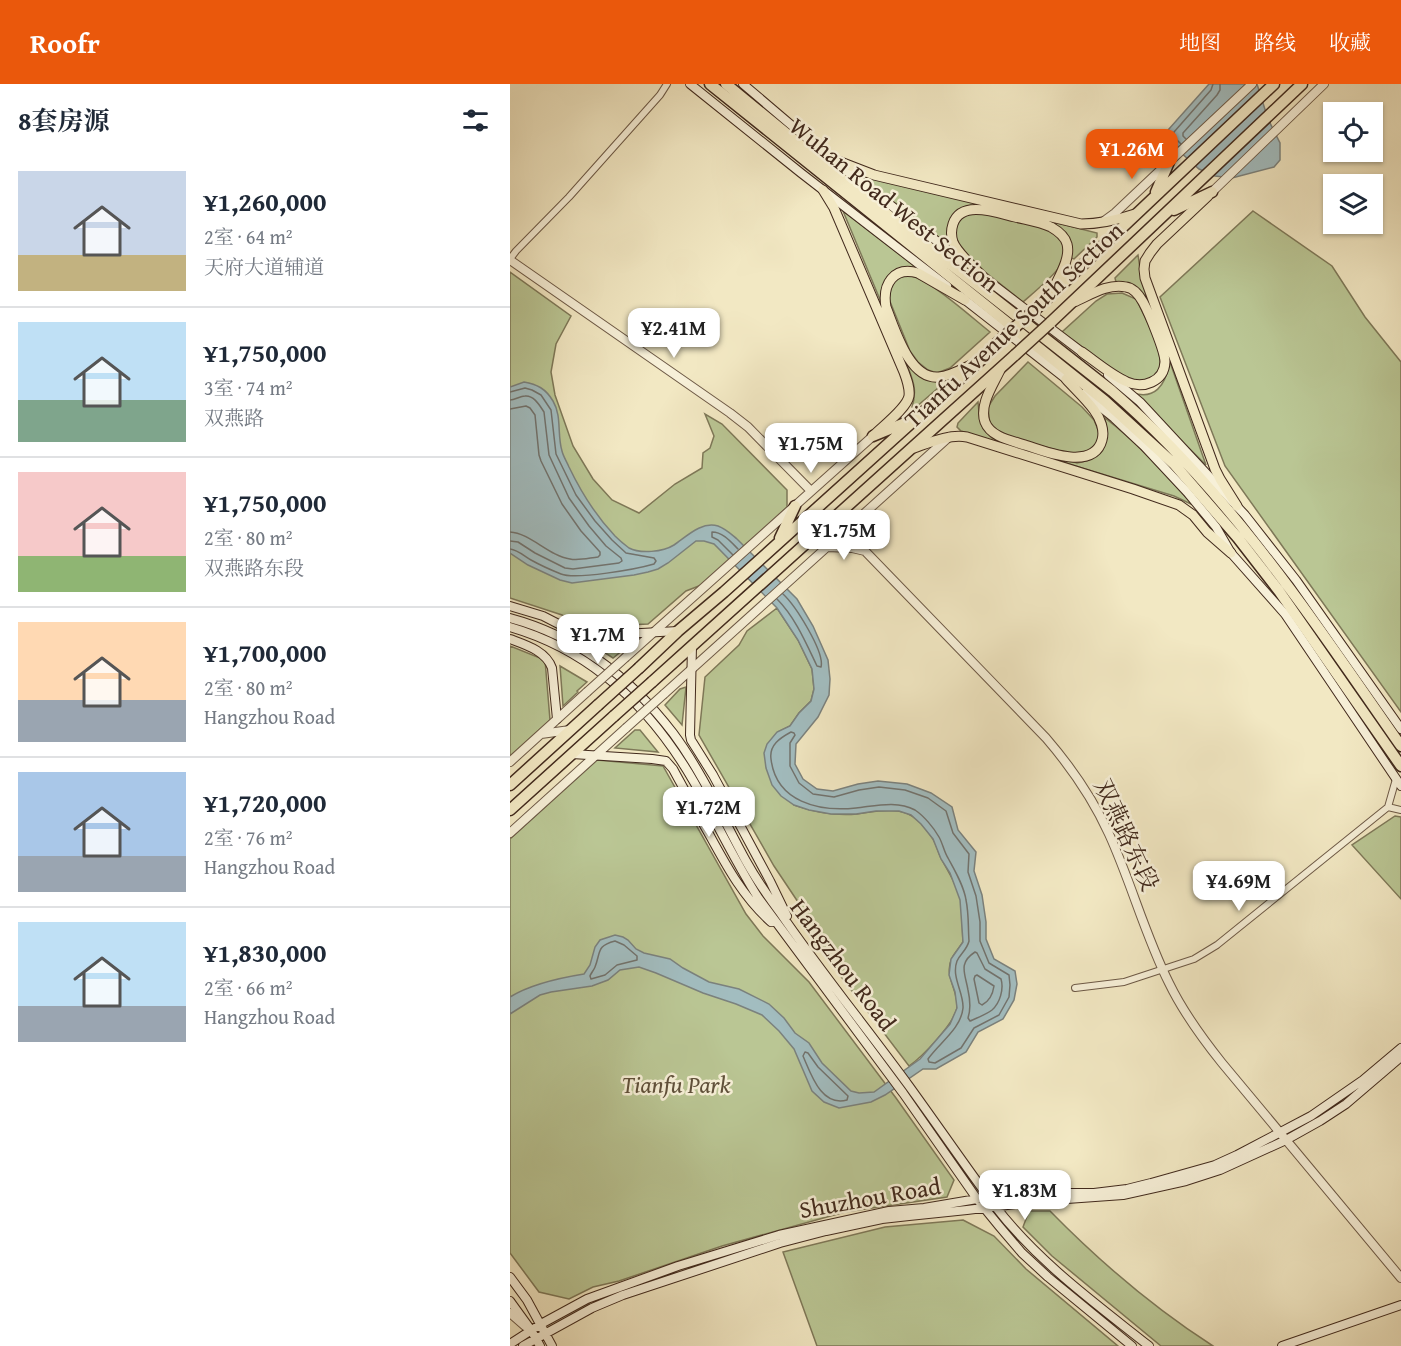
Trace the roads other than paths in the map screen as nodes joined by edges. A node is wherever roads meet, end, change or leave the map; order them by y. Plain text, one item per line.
1 (668, 84) edge
2 (690, 84) edge
3 (710, 84) edge
4 (726, 84) edge
5 (743, 84) edge
6 (1252, 84) edge
7 (1302, 84) edge
8 (1324, 84) edge
9 (1271, 86) edge
10 (830, 158) junction
11 (1173, 158) junction
12 (823, 190) junction
13 (1212, 192) junction
14 (1152, 199) junction
15 (1137, 213) junction
16 (1165, 214) junction
17 (1100, 223) junction
18 (510, 260) edge
19 (983, 277) junction
20 (1050, 296) junction
21 (965, 300) junction
22 (1070, 304) junction
23 (1026, 331) junction
24 (1082, 352) junction
25 (981, 360) junction
26 (1001, 368) junction
27 (1066, 379) junction
28 (915, 419) junction
29 (873, 436) junction
30 (951, 436) junction
31 (911, 448) junction
32 (811, 491) junction
33 (795, 506) junction
34 (1238, 506) junction
35 (864, 515) junction
36 (777, 543) junction
37 (827, 547) junction
38 (864, 551) junction
39 (1231, 553) junction
40 (510, 606) edge
41 (510, 618) edge
42 (510, 627) edge
43 (678, 631) junction
44 (653, 633) junction
45 (510, 639) edge
46 (692, 645) junction
47 (692, 669) junction
48 (557, 720) junction
49 (1401, 729) edge
50 (572, 730) junction
51 (541, 734) junction
52 (1401, 746) edge
53 (572, 754) junction
54 (596, 755) junction
55 (510, 762) edge
56 (1401, 766) edge
57 (1399, 783) edge
58 (510, 785) edge
59 (1388, 807) junction
60 (510, 810) edge
61 (1401, 810) edge
62 (510, 833) edge
63 (783, 932) junction
64 (796, 936) junction
65 (1163, 970) junction
66 (1075, 988) dead end
67 (1399, 1056) edge
68 (889, 1067) junction
69 (906, 1090) junction
70 (1281, 1132) junction
71 (1286, 1140) junction
72 (990, 1198) junction
73 (977, 1199) junction
74 (996, 1206) junction
75 (984, 1208) junction
76 (510, 1277) edge
77 (1401, 1278) edge
78 (510, 1301) edge
79 (1401, 1305) edge
80 (1401, 1311) edge
81 (510, 1313) edge
82 (541, 1324) junction
83 (531, 1330) junction
84 (546, 1333) junction
85 (538, 1342) edge
86 (510, 1344) edge
87 (523, 1346) edge
88 (552, 1346) edge
89 (1132, 1346) edge
90 (1149, 1346) edge
91 (1282, 1346) edge
92 (1299, 1346) edge

1 - 18 street
2 - 12 main road
3 - 23 highway, Wuhan Road West Section
4 - 23 highway, Wuhan Road West Section
5 - 10 main road
6 - 11 street
7 - 16 highway, Tianfu Avenue South Section
8 - 13 street
9 - 14 highway, Tianfu Avenue South Section
10 - 17 main road
10 - 19 main road
11 - 14 highway
11 - 17 street
12 - 21 main road
12 - 29 main road
13 - 16 highway
13 - 34 main road
14 - 15 highway, Tianfu Avenue South Section
15 - 17 main road
15 - 20 highway, Tianfu Avenue South Section
16 - 22 highway, Tianfu Avenue South Section
18 - 32 street
19 - 20 main road
19 - 24 main road
20 - 25 highway, Tianfu Avenue South Section, bridge
21 - 25 main road
21 - 27 main road
22 - 24 main road
22 - 26 highway, Tianfu Avenue South Section, bridge
23 - 52 highway
23 - 56 highway
24 - 34 main road
25 - 28 highway, Tianfu Avenue South Section
26 - 27 main road
26 - 31 highway, Tianfu Avenue South Section
27 - 39 main road
28 - 29 highway
28 - 36 highway, Tianfu Avenue South Section
29 - 32 street
30 - 31 main road
30 - 35 street
30 - 39 main road
31 - 46 highway, Tianfu Avenue South Section
32 - 33 street
33 - 36 highway
33 - 44 street
34 - 49 main road
35 - 37 street
35 - 38 street
36 - 43 highway, Tianfu Avenue South Section
37 - 38 street
37 - 47 street
38 - 65 street, 双燕路东段
39 - 57 main road
40 - 44 main road
41 - 64 main road, Hangzhou Road
42 - 63 main road, Hangzhou Road
43 - 44 main road
43 - 50 highway, Tianfu Avenue South Section, bridge
44 - 48 street, bridge
45 - 48 main road
46 - 47 main road
46 - 53 highway, Tianfu Avenue South Section, bridge
47 - 54 street, bridge
47 - 64 main road
48 - 51 street
50 - 51 street
50 - 58 highway, Tianfu Avenue South Section
51 - 55 street
53 - 54 main road
53 - 60 highway, Tianfu Avenue South Section
54 - 62 street
54 - 63 main road
57 - 59 street
59 - 61 street
59 - 65 street
63 - 68 main road, Hangzhou Road
64 - 68 main road, Hangzhou Road
65 - 66 street
65 - 70 street, 双燕路东段
67 - 70 main road, Shuzhou Road
67 - 71 main road, Shuzhou Road
68 - 69 main road, Hangzhou Road
69 - 72 main road, Hangzhou Road
69 - 73 main road, Hangzhou Road
70 - 71 street, 双燕路东段
70 - 72 main road, Shuzhou Road
71 - 74 main road, Shuzhou Road
71 - 77 street, 双燕路东段
72 - 73 main road, Shuzhou Road
72 - 74 main road, Hangzhou Road
73 - 75 main road, Hangzhou Road
73 - 82 main road, Shuzhou Road
74 - 75 main road, Shuzhou Road
74 - 90 main road, Hangzhou Road
75 - 84 main road, Shuzhou Road
75 - 89 main road, Hangzhou Road
76 - 82 main road
78 - 83 main road
79 - 91 main road
80 - 92 main road
81 - 83 street
82 - 83 main road, Shuzhou Road
82 - 84 main road
83 - 85 main road
83 - 86 main road, Shuzhou Road
84 - 85 main road, Shuzhou Road
84 - 88 main road
85 - 87 main road, Shuzhou Road

